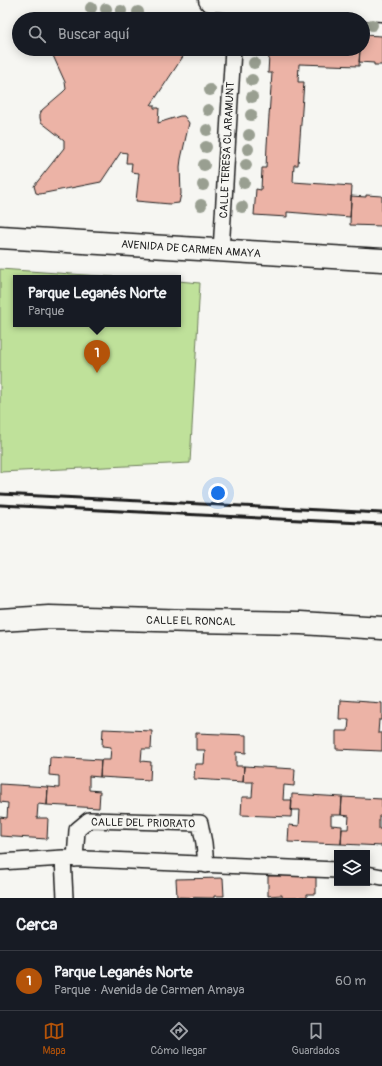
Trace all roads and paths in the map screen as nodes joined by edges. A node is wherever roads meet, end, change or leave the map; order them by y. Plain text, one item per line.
1 (210, 0) edge
2 (236, 7) edge
3 (382, 10) edge
4 (233, 56) edge
5 (0, 237) edge
6 (221, 251) junction
7 (382, 260) edge
8 (0, 620) edge
9 (382, 628) edge
10 (69, 859) junction
11 (0, 862) edge
12 (206, 864) junction
13 (334, 870) edge
14 (370, 875) edge
15 (382, 877) edge
16 (65, 898) edge

1 - 2 street
2 - 3 street
4 - 6 street, CALLE TERESA CLARAMUNT
5 - 6 street, AVENIDA DE CARMEN AMAYA
6 - 7 street, AVENIDA DE CARMEN AMAYA
8 - 9 street, CALLE EL RONCAL
10 - 11 street
10 - 12 street
10 - 12 street, CALLE DEL PRIORATO
10 - 16 street
12 - 13 street
14 - 15 street

